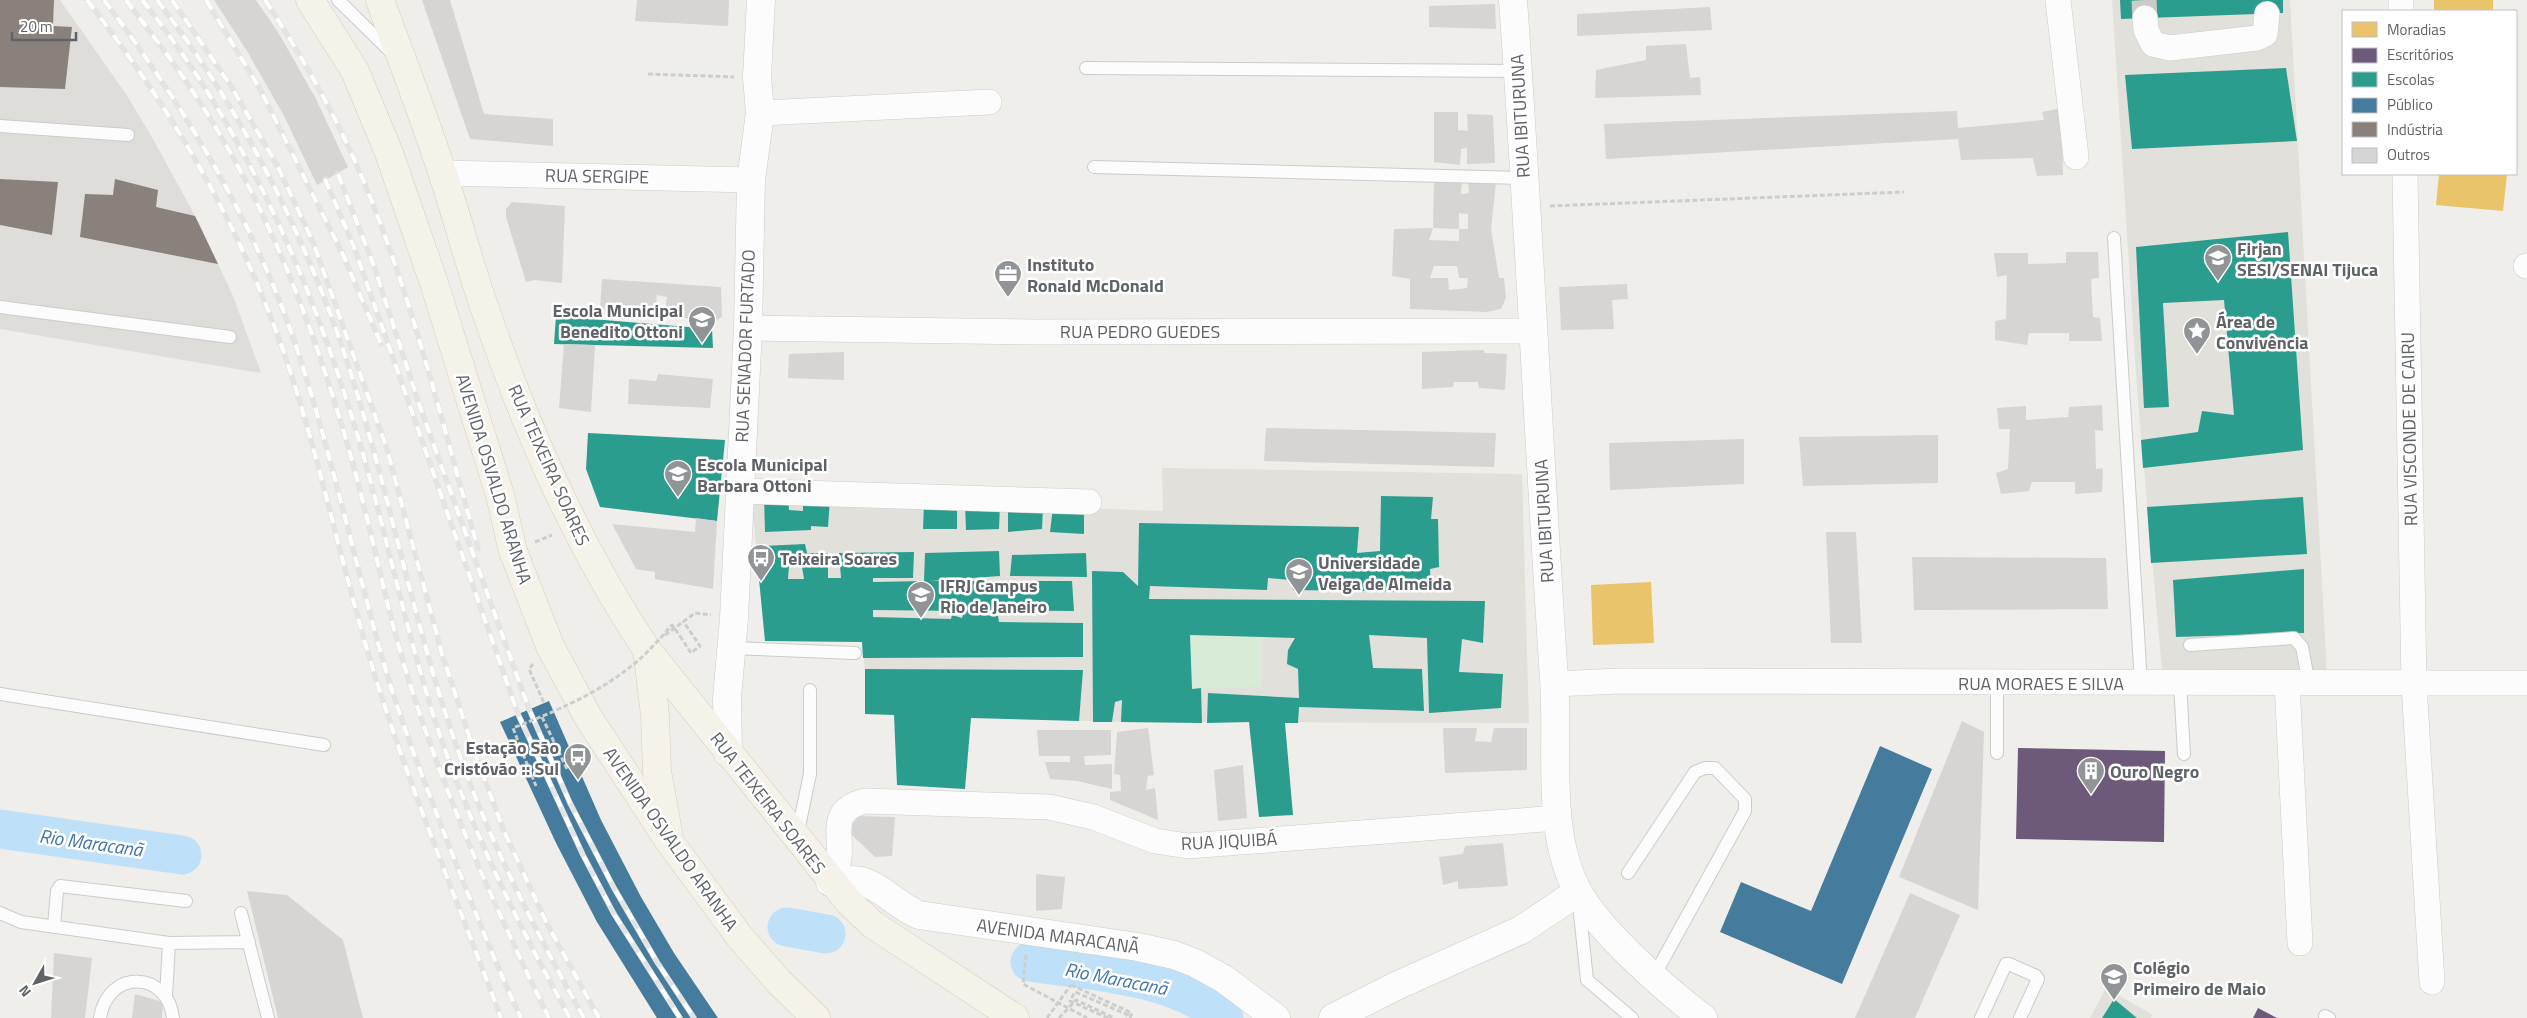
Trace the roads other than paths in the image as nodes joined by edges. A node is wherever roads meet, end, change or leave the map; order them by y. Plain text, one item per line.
1 (310, 0) edge
2 (338, 0) edge
3 (380, 0) edge
4 (762, 0) edge
5 (1513, 0) edge
6 (2058, 0) edge
7 (2267, 14) dead end
8 (2145, 18) tunnel mouth
9 (403, 64) junction
10 (1086, 68) dead end
11 (1518, 71) junction
12 (989, 102) dead end
13 (760, 113) junction
14 (0, 126) edge
15 (128, 135) dead end
16 (2076, 157) dead end
17 (1094, 167) dead end
18 (442, 172) junction
19 (2404, 175) edge
20 (1523, 178) junction
21 (751, 180) junction
22 (2114, 238) dead end
23 (0, 308) edge
24 (748, 328) junction
25 (1532, 331) junction
26 (230, 337) dead end
27 (739, 491) junction
28 (1089, 502) dead end
29 (2190, 645) dead end
30 (731, 648) junction
31 (647, 650) junction
32 (856, 653) dead end
33 (1998, 682) junction
34 (2140, 683) junction
35 (2180, 683) junction
36 (2527, 683) edge
37 (1555, 684) junction
38 (2298, 684) junction
39 (2414, 684) junction
40 (810, 690) dead end
41 (0, 694) edge
42 (324, 745) dead end
43 (728, 753) junction
44 (1998, 754) dead end
45 (2184, 754) dead end
46 (1558, 818) junction
47 (837, 837) junction
48 (797, 838) junction
49 (669, 841) junction
50 (1628, 872) dead end
51 (830, 882) junction
52 (1578, 892) junction
53 (889, 898) junction
54 (186, 900) dead end
55 (0, 913) edge
56 (241, 913) dead end
57 (54, 926) junction
58 (249, 942) junction
59 (169, 943) junction
60 (2300, 944) dead end
61 (1654, 976) junction
62 (2432, 982) dead end
63 (166, 996) junction
64 (100, 1018) edge
65 (173, 1018) edge
66 (268, 1018) edge
67 (816, 1018) edge
68 (1015, 1018) edge
69 (1276, 1018) edge
70 (1333, 1018) edge
71 (1632, 1018) edge
72 (1703, 1018) edge
73 (1981, 1018) edge
74 (2020, 1018) edge

1 - 49 main road, AVENIDA OSVALDO ARANHA
2 - 9 lane
3 - 9 main road, RUA TEIXEIRA SOARES
4 - 13 street, RUA SENADOR FURTADO
5 - 11 street, RUA IBITURUNA
6 - 16 street
7 - 8 street
9 - 18 main road, RUA TEIXEIRA SOARES
10 - 11 lane
11 - 20 street, RUA IBITURUNA
12 - 13 street
13 - 21 street, RUA SENADOR FURTADO
14 - 15 lane
17 - 20 lane
18 - 21 street, RUA SERGIPE
18 - 31 main road, RUA TEIXEIRA SOARES
19 - 39 street, RUA VISCONDE DE CAIRU
20 - 25 street, RUA IBITURUNA
21 - 24 street, RUA SENADOR FURTADO
22 - 34 lane
23 - 26 lane
24 - 25 street, RUA PEDRO GUEDES
24 - 27 street, RUA SENADOR FURTADO
25 - 37 street, RUA IBITURUNA
27 - 28 street
27 - 30 street, RUA SENADOR FURTADO
29 - 38 lane
30 - 32 lane
30 - 43 street, RUA SENADOR FURTADO
31 - 43 main road, RUA TEIXEIRA SOARES
31 - 49 main road
33 - 34 street, RUA MORAES E SILVA
33 - 37 street, RUA MORAES E SILVA
33 - 44 lane
34 - 35 street, RUA MORAES E SILVA
35 - 38 street, RUA MORAES E SILVA
35 - 45 lane
36 - 39 street, RUA MORAES E SILVA
37 - 46 street, RUA IBITURUNA
38 - 39 street, RUA MORAES E SILVA
38 - 60 street
39 - 62 street, RUA VISCONDE DE CAIRU
40 - 48 lane
41 - 42 lane
43 - 48 main road, RUA TEIXEIRA SOARES
46 - 47 street, RUA JIQUIBÁ
46 - 52 street, RUA IBITURUNA
47 - 51 street, RUA JIQUIBÁ
47 - 53 street
48 - 51 main road, RUA TEIXEIRA SOARES
49 - 67 main road, AVENIDA OSVALDO ARANHA
50 - 61 lane
51 - 53 street, AVENIDA MARACANÃ
51 - 68 main road, RUA TEIXEIRA SOARES
52 - 61 street
52 - 70 street
52 - 71 lane, RUA IBITURUNA
53 - 69 street, AVENIDA MARACANÃ
54 - 57 lane
55 - 57 lane
56 - 58 lane
57 - 59 lane
58 - 59 lane
58 - 66 lane
59 - 63 lane
61 - 72 street
63 - 64 lane
63 - 65 lane
73 - 74 lane

